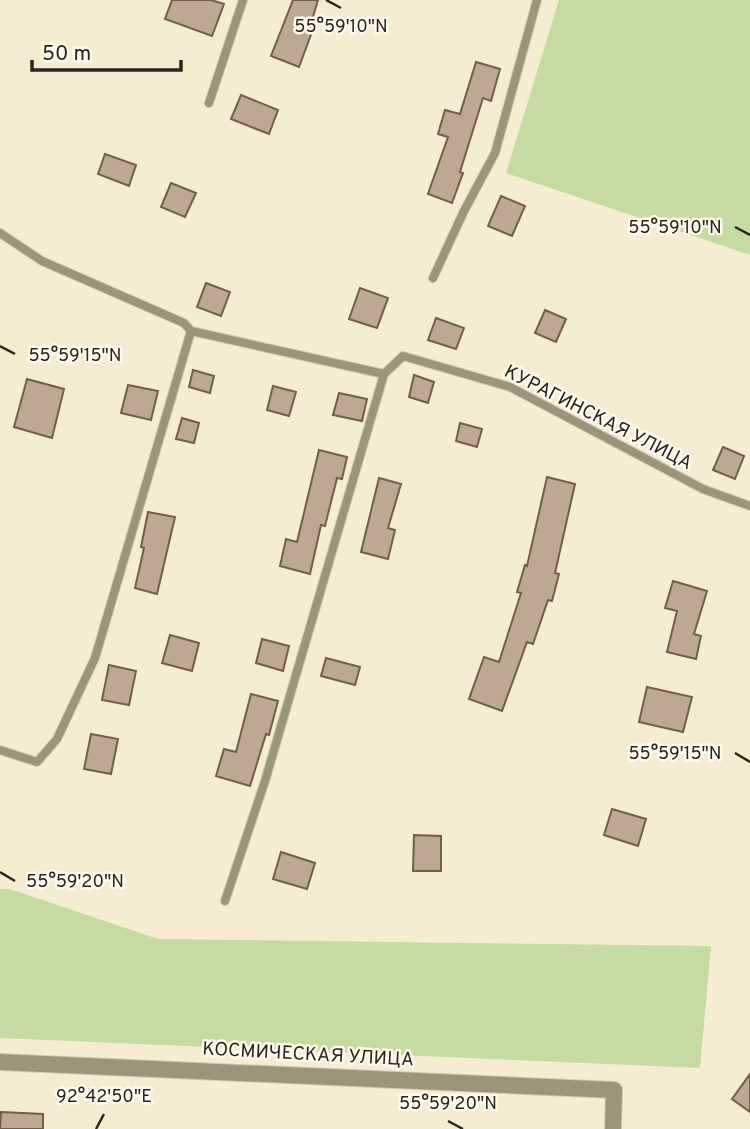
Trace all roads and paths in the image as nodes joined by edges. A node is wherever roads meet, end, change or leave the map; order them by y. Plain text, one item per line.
1 (243, 0) edge
2 (537, 0) edge
3 (209, 103) dead end
4 (0, 233) edge
5 (433, 278) dead end
6 (191, 331) junction
7 (384, 374) junction
8 (750, 506) edge
9 (0, 750) edge
10 (225, 901) dead end
11 (0, 1062) edge
12 (613, 1129) edge

1 - 3 lane
2 - 5 lane
4 - 6 lane
6 - 7 lane
6 - 9 lane
7 - 8 lane, КУРАГИНСКАЯ УЛИЦА
7 - 10 lane
11 - 12 street, КОСМИЧЕСКАЯ УЛИЦА

